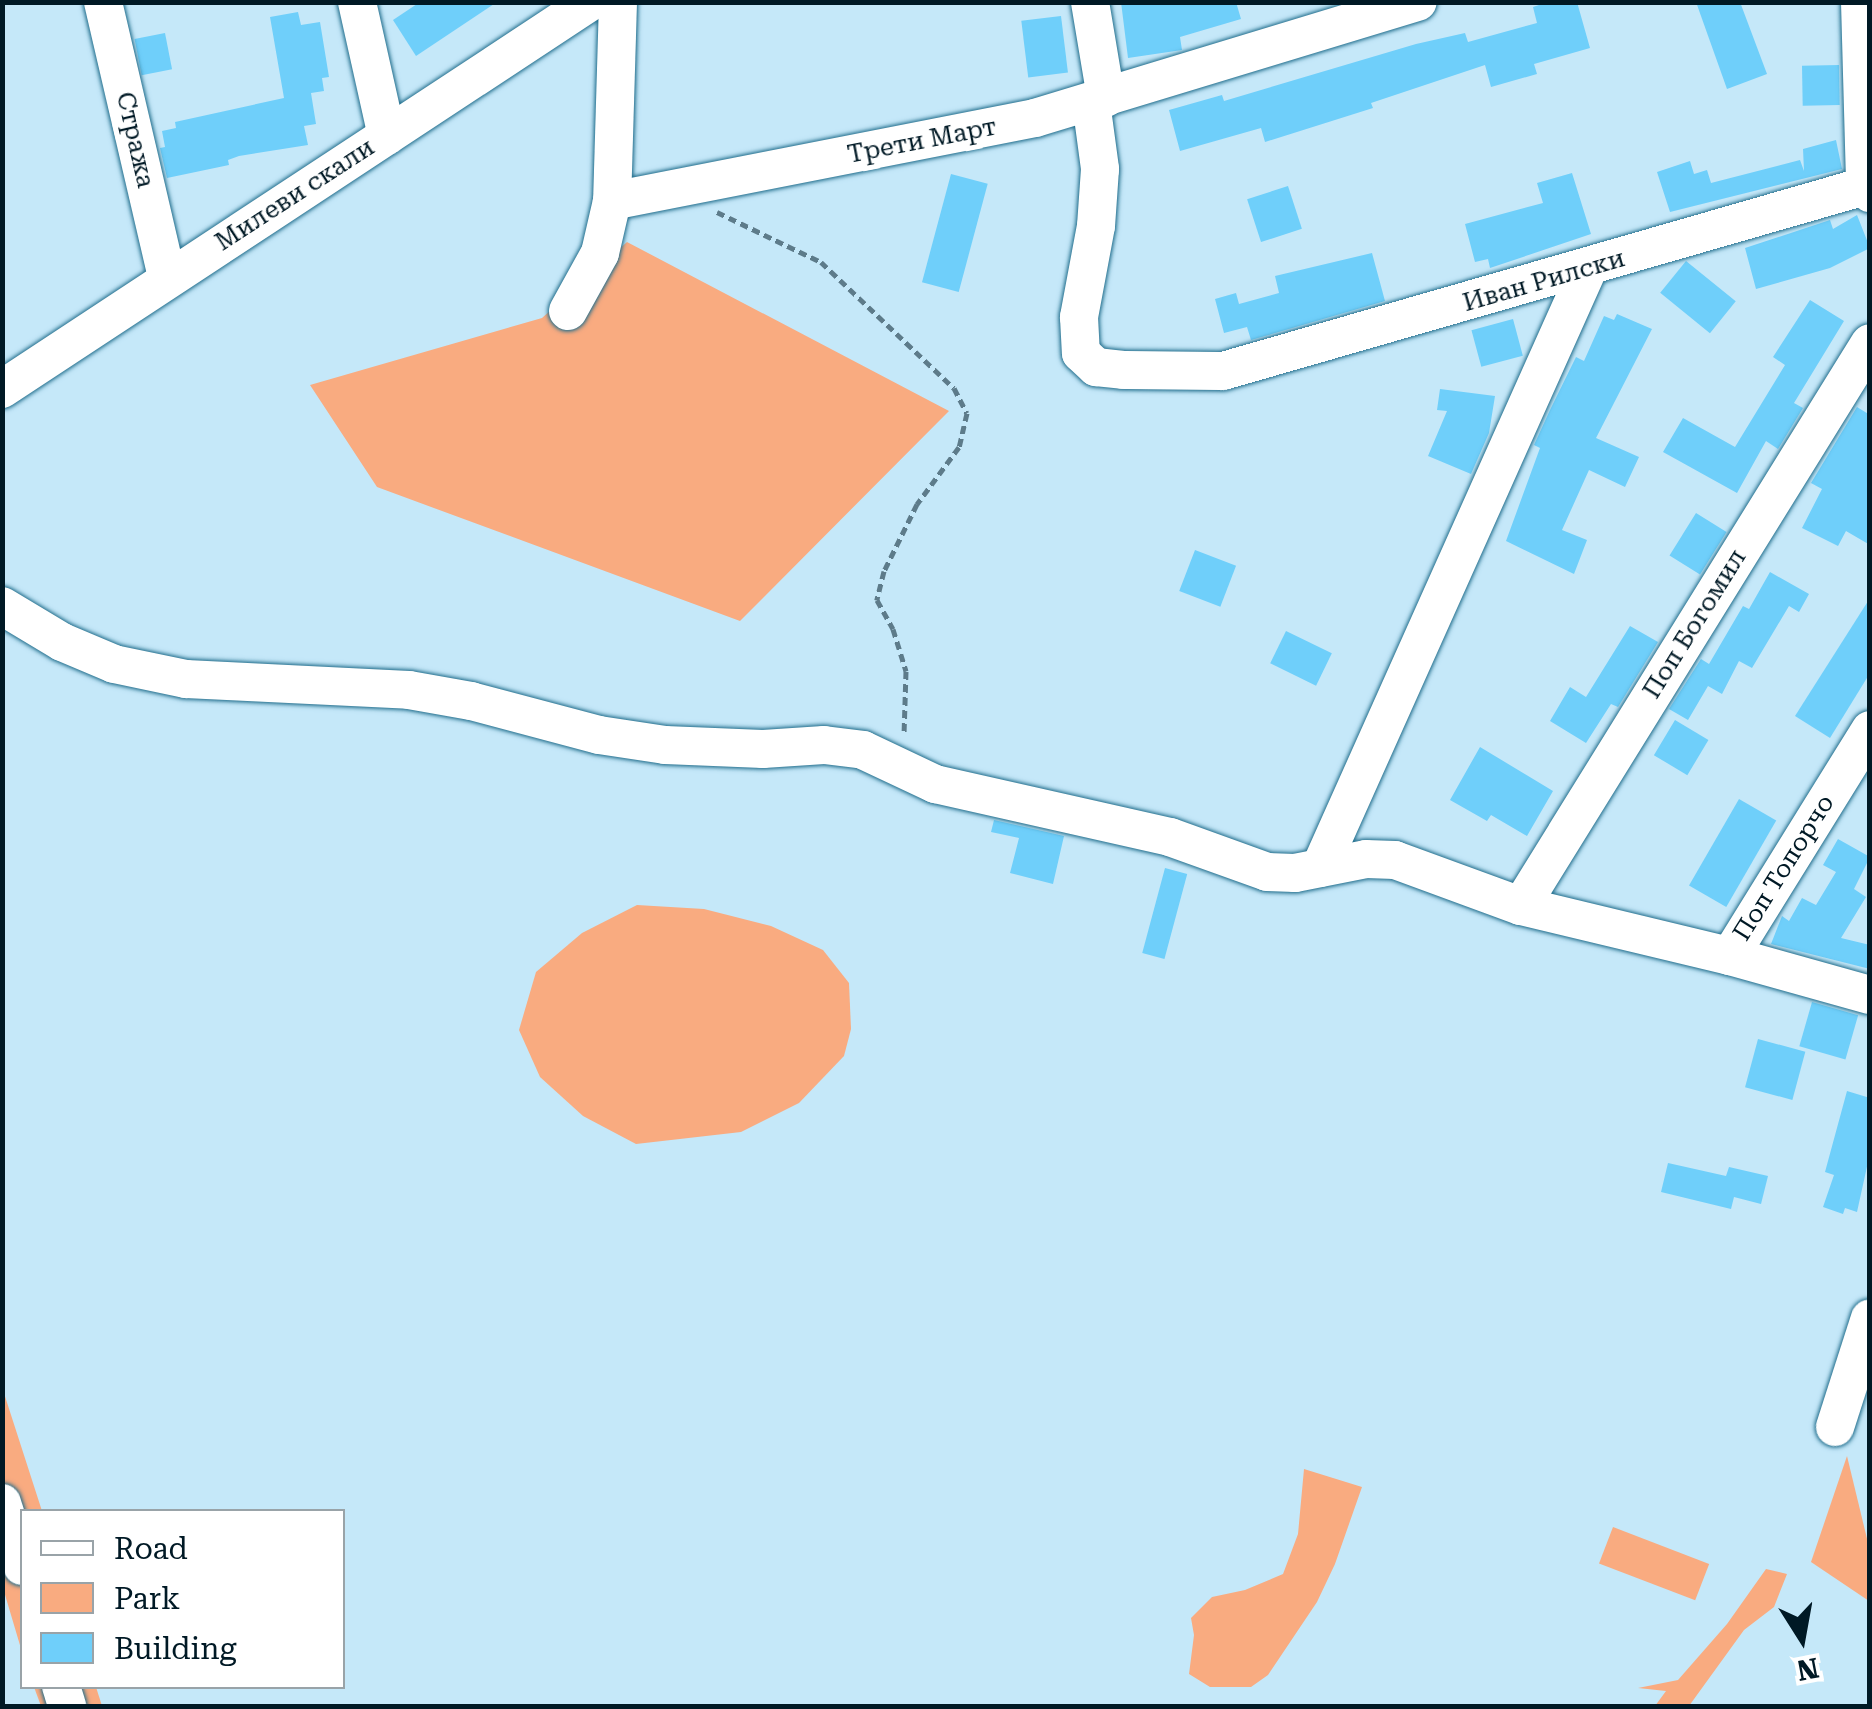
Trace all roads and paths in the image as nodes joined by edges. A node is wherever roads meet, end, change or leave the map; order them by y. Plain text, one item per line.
1 (103, 2) edge
2 (357, 2) edge
3 (590, 2) edge
4 (618, 2) edge
5 (1090, 2) edge
6 (1418, 2) edge
7 (1860, 2) edge
8 (1099, 100) junction
9 (1866, 114) edge
10 (386, 136) junction
11 (1867, 189) edge
12 (612, 201) junction
13 (712, 210) dead end
14 (1588, 269) junction
15 (167, 278) junction
16 (568, 311) dead end
17 (1870, 344) edge
18 (2, 389) edge
19 (2, 606) edge
20 (1870, 730) edge
21 (899, 768) junction
22 (1348, 804) junction
23 (1395, 860) junction
24 (1320, 868) junction
25 (1521, 906) junction
26 (1730, 956) junction
27 (1870, 996) edge
28 (1870, 1318) edge
29 (1835, 1427) dead end
30 (2, 1502) edge
31 (20, 1560) edge

1 - 15 street, Стража
2 - 10 street
3 - 10 street, Милеви скали
4 - 12 street
5 - 8 street, Иван Рилски
6 - 8 street, Трети Март
7 - 9 street
8 - 12 street, Трети Март
8 - 14 street, Иван Рилски
9 - 11 street
10 - 15 street, Милеви скали
11 - 14 street, Иван Рилски
12 - 16 street
13 - 21 path
14 - 22 street
15 - 18 street, Милеви скали
17 - 25 street, Поп Богомил
19 - 21 street
20 - 26 street, Поп Топорчо
21 - 24 street
22 - 23 street
22 - 24 street
23 - 24 street
23 - 25 street
25 - 26 street
26 - 27 street
28 - 29 street
30 - 31 street

